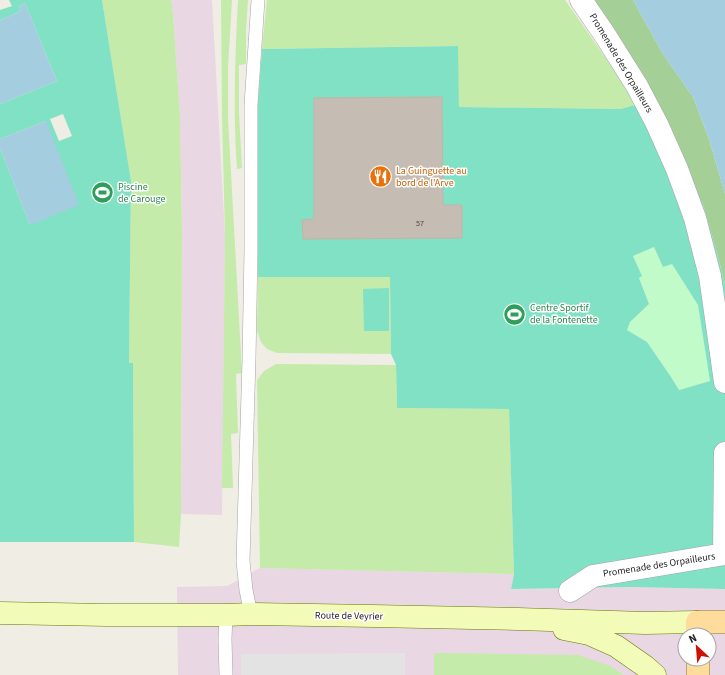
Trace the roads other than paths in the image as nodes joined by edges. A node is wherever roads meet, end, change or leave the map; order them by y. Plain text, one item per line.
1 (258, 0) edge
2 (581, 0) edge
3 (725, 382) edge
4 (725, 453) edge
5 (570, 591) dead end
6 (0, 614) edge
7 (251, 614) junction
8 (226, 615) junction
9 (518, 619) junction
10 (725, 622) edge
11 (680, 627) edge
12 (705, 627) edge
13 (226, 675) edge
14 (655, 675) edge

1 - 7 lane
2 - 3 street, Promenade des Orpailleurs
4 - 5 street, Promenade des Orpailleurs
6 - 8 main road, Route de Veyrier
7 - 8 main road, Route de Veyrier
7 - 9 main road, Route de Veyrier
8 - 13 lane
9 - 11 main road, Route de Veyrier
9 - 14 main road
10 - 12 main road, Route de Veyrier

